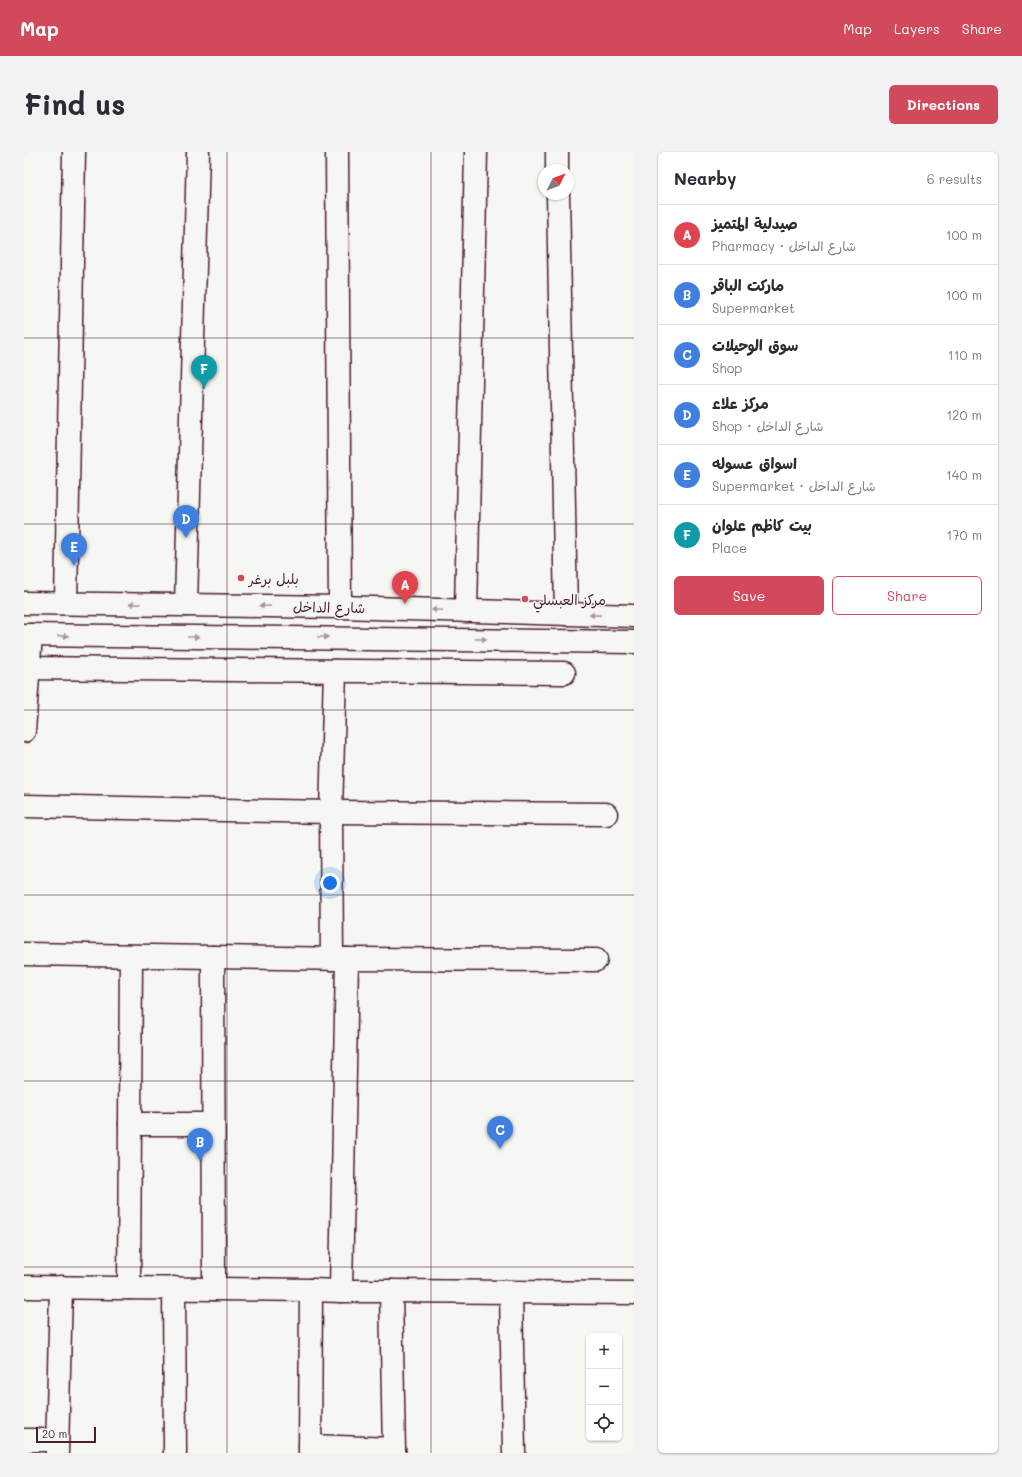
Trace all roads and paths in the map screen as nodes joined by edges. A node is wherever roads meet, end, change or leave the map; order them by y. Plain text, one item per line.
1 (74, 152) edge
2 (198, 152) edge
3 (337, 152) edge
4 (476, 152) edge
5 (557, 152) edge
6 (557, 164) edge
7 (558, 200) edge
8 (24, 603) edge
9 (66, 603) junction
10 (186, 605) junction
11 (340, 607) junction
12 (466, 611) junction
13 (566, 614) junction
14 (634, 616) edge
15 (28, 635) edge
16 (634, 642) edge
17 (26, 668) edge
18 (335, 671) junction
19 (564, 673) dead end
20 (24, 731) edge
21 (24, 806) edge
22 (331, 812) junction
23 (606, 814) dead end
24 (24, 954) edge
25 (131, 956) junction
26 (213, 957) junction
27 (340, 959) junction
28 (596, 960) dead end
29 (130, 1124) junction
30 (213, 1124) junction
31 (24, 1287) edge
32 (61, 1287) junction
33 (129, 1288) junction
34 (174, 1288) junction
35 (214, 1289) junction
36 (311, 1290) junction
37 (391, 1291) junction
38 (342, 1292) junction
39 (511, 1292) junction
40 (634, 1293) edge
41 (24, 1440) edge
42 (57, 1447) edge
43 (310, 1449) edge
44 (394, 1451) edge
45 (175, 1453) edge
46 (514, 1453) edge

1 - 9 street
2 - 10 street
3 - 11 street
4 - 12 street
5 - 6 street
7 - 13 street
8 - 9 street, شارع الداخل
10 -> 9 street, شارع الداخل
11 -> 10 street, شارع الداخل
12 -> 11 street, شارع الداخل
12 - 13 street, شارع الداخل
14 -> 13 street, شارع الداخل
15 -> 16 street
15 - 17 street
17 - 18 street
17 - 20 street
18 - 19 street
18 - 22 street
21 - 22 street
22 - 23 street
22 - 27 street
24 - 25 street
25 - 26 street
25 - 29 street
26 - 27 street
26 - 30 street
27 - 28 street
27 - 38 street
29 - 30 street
29 - 33 street
30 - 35 street
31 - 32 street
32 - 33 street
32 - 42 street
33 - 34 street
34 - 35 street
34 - 45 street
35 - 36 street
36 - 38 street
36 - 43 street
37 - 38 street
37 - 39 street
37 - 44 street
39 - 40 street
39 - 46 street
41 - 42 street
43 - 44 street

